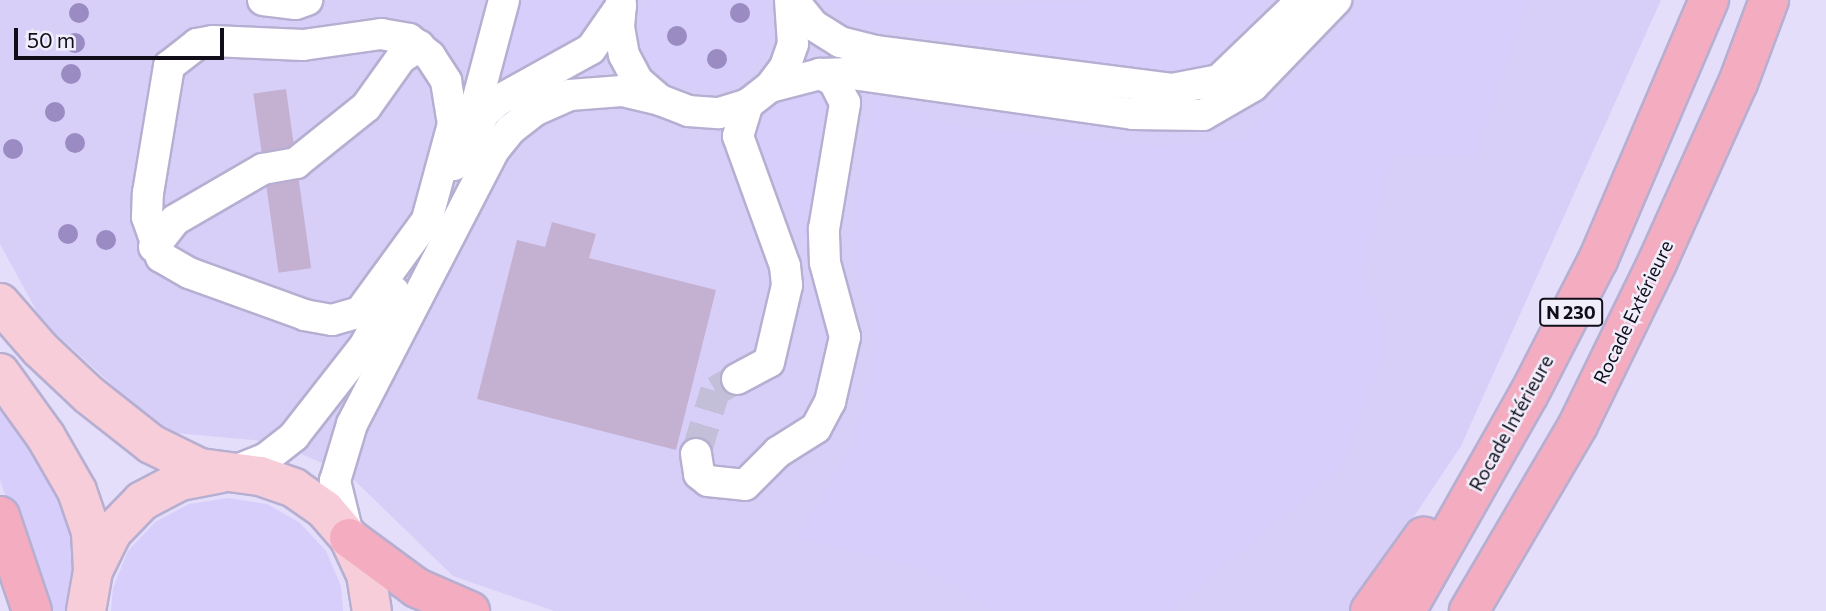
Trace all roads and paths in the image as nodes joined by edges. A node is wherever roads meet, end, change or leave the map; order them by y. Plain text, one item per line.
1 (263, 0) edge
2 (307, 0) edge
3 (792, 0) edge
4 (1302, 0) edge
5 (1336, 0) edge
6 (1709, 0) edge
7 (1769, 0) edge
8 (622, 3) edge
9 (498, 6) edge
10 (419, 46) junction
11 (820, 74) junction
12 (759, 96) junction
13 (660, 100) junction
14 (469, 136) junction
15 (427, 220) junction
16 (154, 247) junction
17 (0, 303) edge
18 (0, 373) edge
19 (737, 379) tunnel mouth
20 (1529, 394) junction
21 (1578, 425) junction
22 (696, 454) dead end
23 (226, 473) junction
24 (0, 516) edge
25 (349, 538) junction
26 (93, 571) junction
27 (32, 611) edge
28 (86, 611) edge
29 (372, 611) edge
30 (470, 611) edge
31 (1370, 611) edge
32 (1406, 611) edge
33 (1469, 611) edge
34 (1494, 611) edge

1 - 2 street
3 - 4 street
3 - 12 street
5 - 11 street
6 - 20 highway, Rocade Intérieure / N 230
7 - 21 highway, Rocade Extérieure / N 230
8 - 13 street
8 - 14 street
9 - 14 street
10 - 15 street
10 - 16 street
10 - 16 street
11 - 12 street
11 - 22 street
12 - 13 street
12 - 19 street
13 - 25 street
14 - 15 street
15 - 16 street
15 - 23 street
17 - 23 main road
18 - 26 main road
20 - 31 highway
20 - 32 highway, Rocade Intérieure / N 230
21 - 33 highway, Rocade Extérieure / N 230
21 - 34 highway
23 - 25 main road
23 - 26 main road
24 - 27 highway
25 - 29 main road
25 - 30 highway
26 - 28 main road

